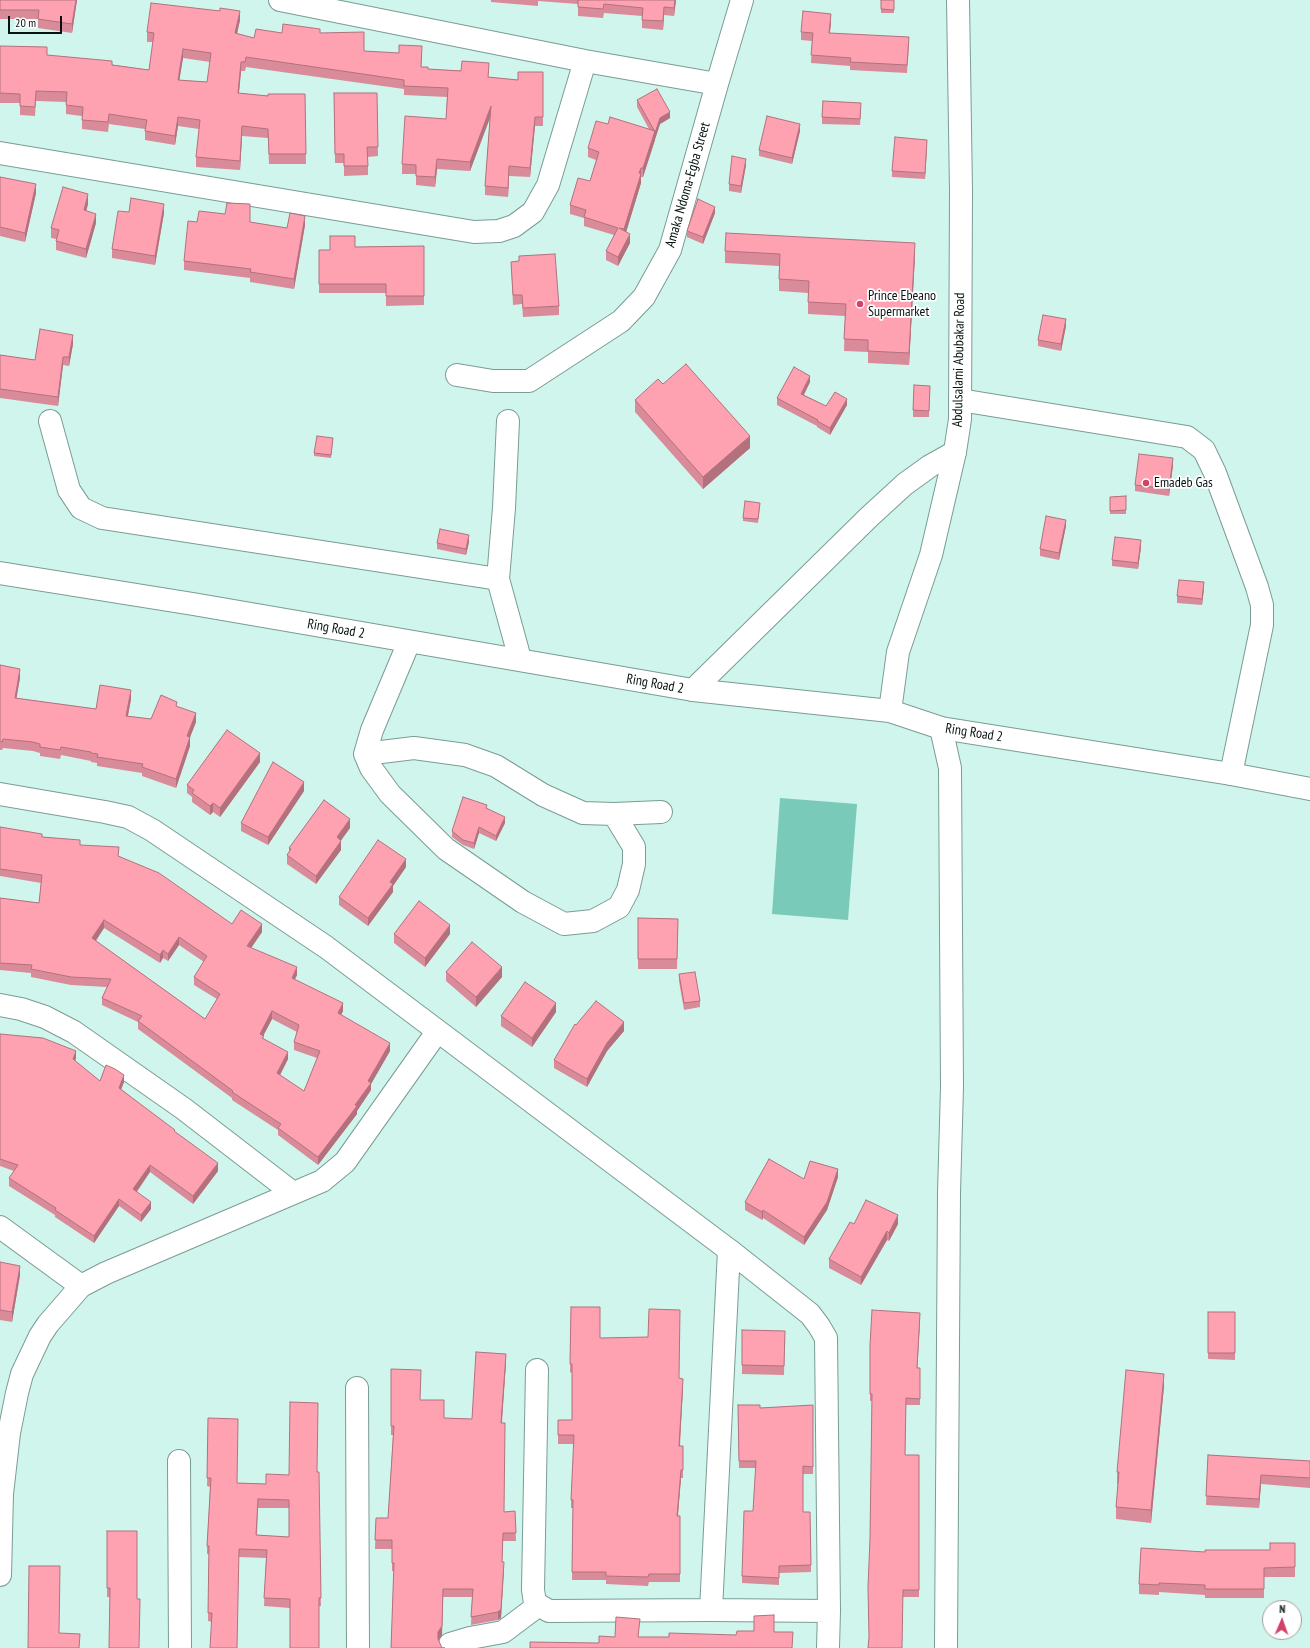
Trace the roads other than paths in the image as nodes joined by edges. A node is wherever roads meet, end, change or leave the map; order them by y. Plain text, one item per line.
1 (280, 0) edge
2 (742, 0) edge
3 (958, 0) edge
4 (586, 61) junction
5 (717, 84) junction
6 (0, 153) edge
7 (457, 375) dead end
8 (960, 400) junction
9 (50, 420) dead end
10 (508, 421) dead end
11 (955, 452) junction
12 (0, 573) edge
13 (498, 578) junction
14 (409, 642) junction
15 (520, 659) junction
16 (693, 690) junction
17 (890, 712) junction
18 (941, 728) junction
19 (366, 754) junction
20 (1231, 774) junction
21 (1310, 789) edge
22 (0, 794) edge
23 (661, 812) dead end
24 (614, 814) junction
25 (0, 1005) edge
26 (437, 1032) junction
27 (293, 1193) junction
28 (0, 1227) edge
29 (729, 1250) junction
30 (81, 1286) junction
31 (536, 1370) dead end
32 (357, 1388) dead end
33 (179, 1461) dead end
34 (0, 1575) edge
35 (539, 1605) junction
36 (711, 1610) junction
37 (829, 1611) junction
38 (450, 1644) dead end
39 (180, 1648) edge
40 (358, 1648) edge
41 (828, 1648) edge
42 (946, 1648) edge

1 - 4 street
2 - 5 street, Amaka Ndoma-Egba Street
3 - 8 street, Abdulsalami Abubakar Road
4 - 5 street
4 - 6 street
5 - 7 street, Amaka Ndoma-Egba Street
8 - 11 street, Abdulsalami Abubakar Road
8 - 20 street
9 - 13 street
10 - 13 street
11 - 16 street
11 - 17 street, Abdulsalami Abubakar Road
12 - 14 street, Ring Road 2
13 - 15 street
14 - 15 street, Ring Road 2
14 - 19 street
15 - 16 street, Ring Road 2
16 - 17 street, Ring Road 2
17 - 18 street, Ring Road 2
18 - 20 street, Ring Road 2
18 - 42 street
19 - 24 street
19 - 24 street
20 - 21 street, Ring Road 2
22 - 26 street
23 - 24 street
25 - 27 street
26 - 27 street
26 - 29 street
27 - 30 street
28 - 30 street
29 - 36 street
29 - 37 street
30 - 34 street
31 - 35 street
32 - 40 street
33 - 39 street
35 - 36 street
35 - 38 street
36 - 37 street
37 - 41 street

